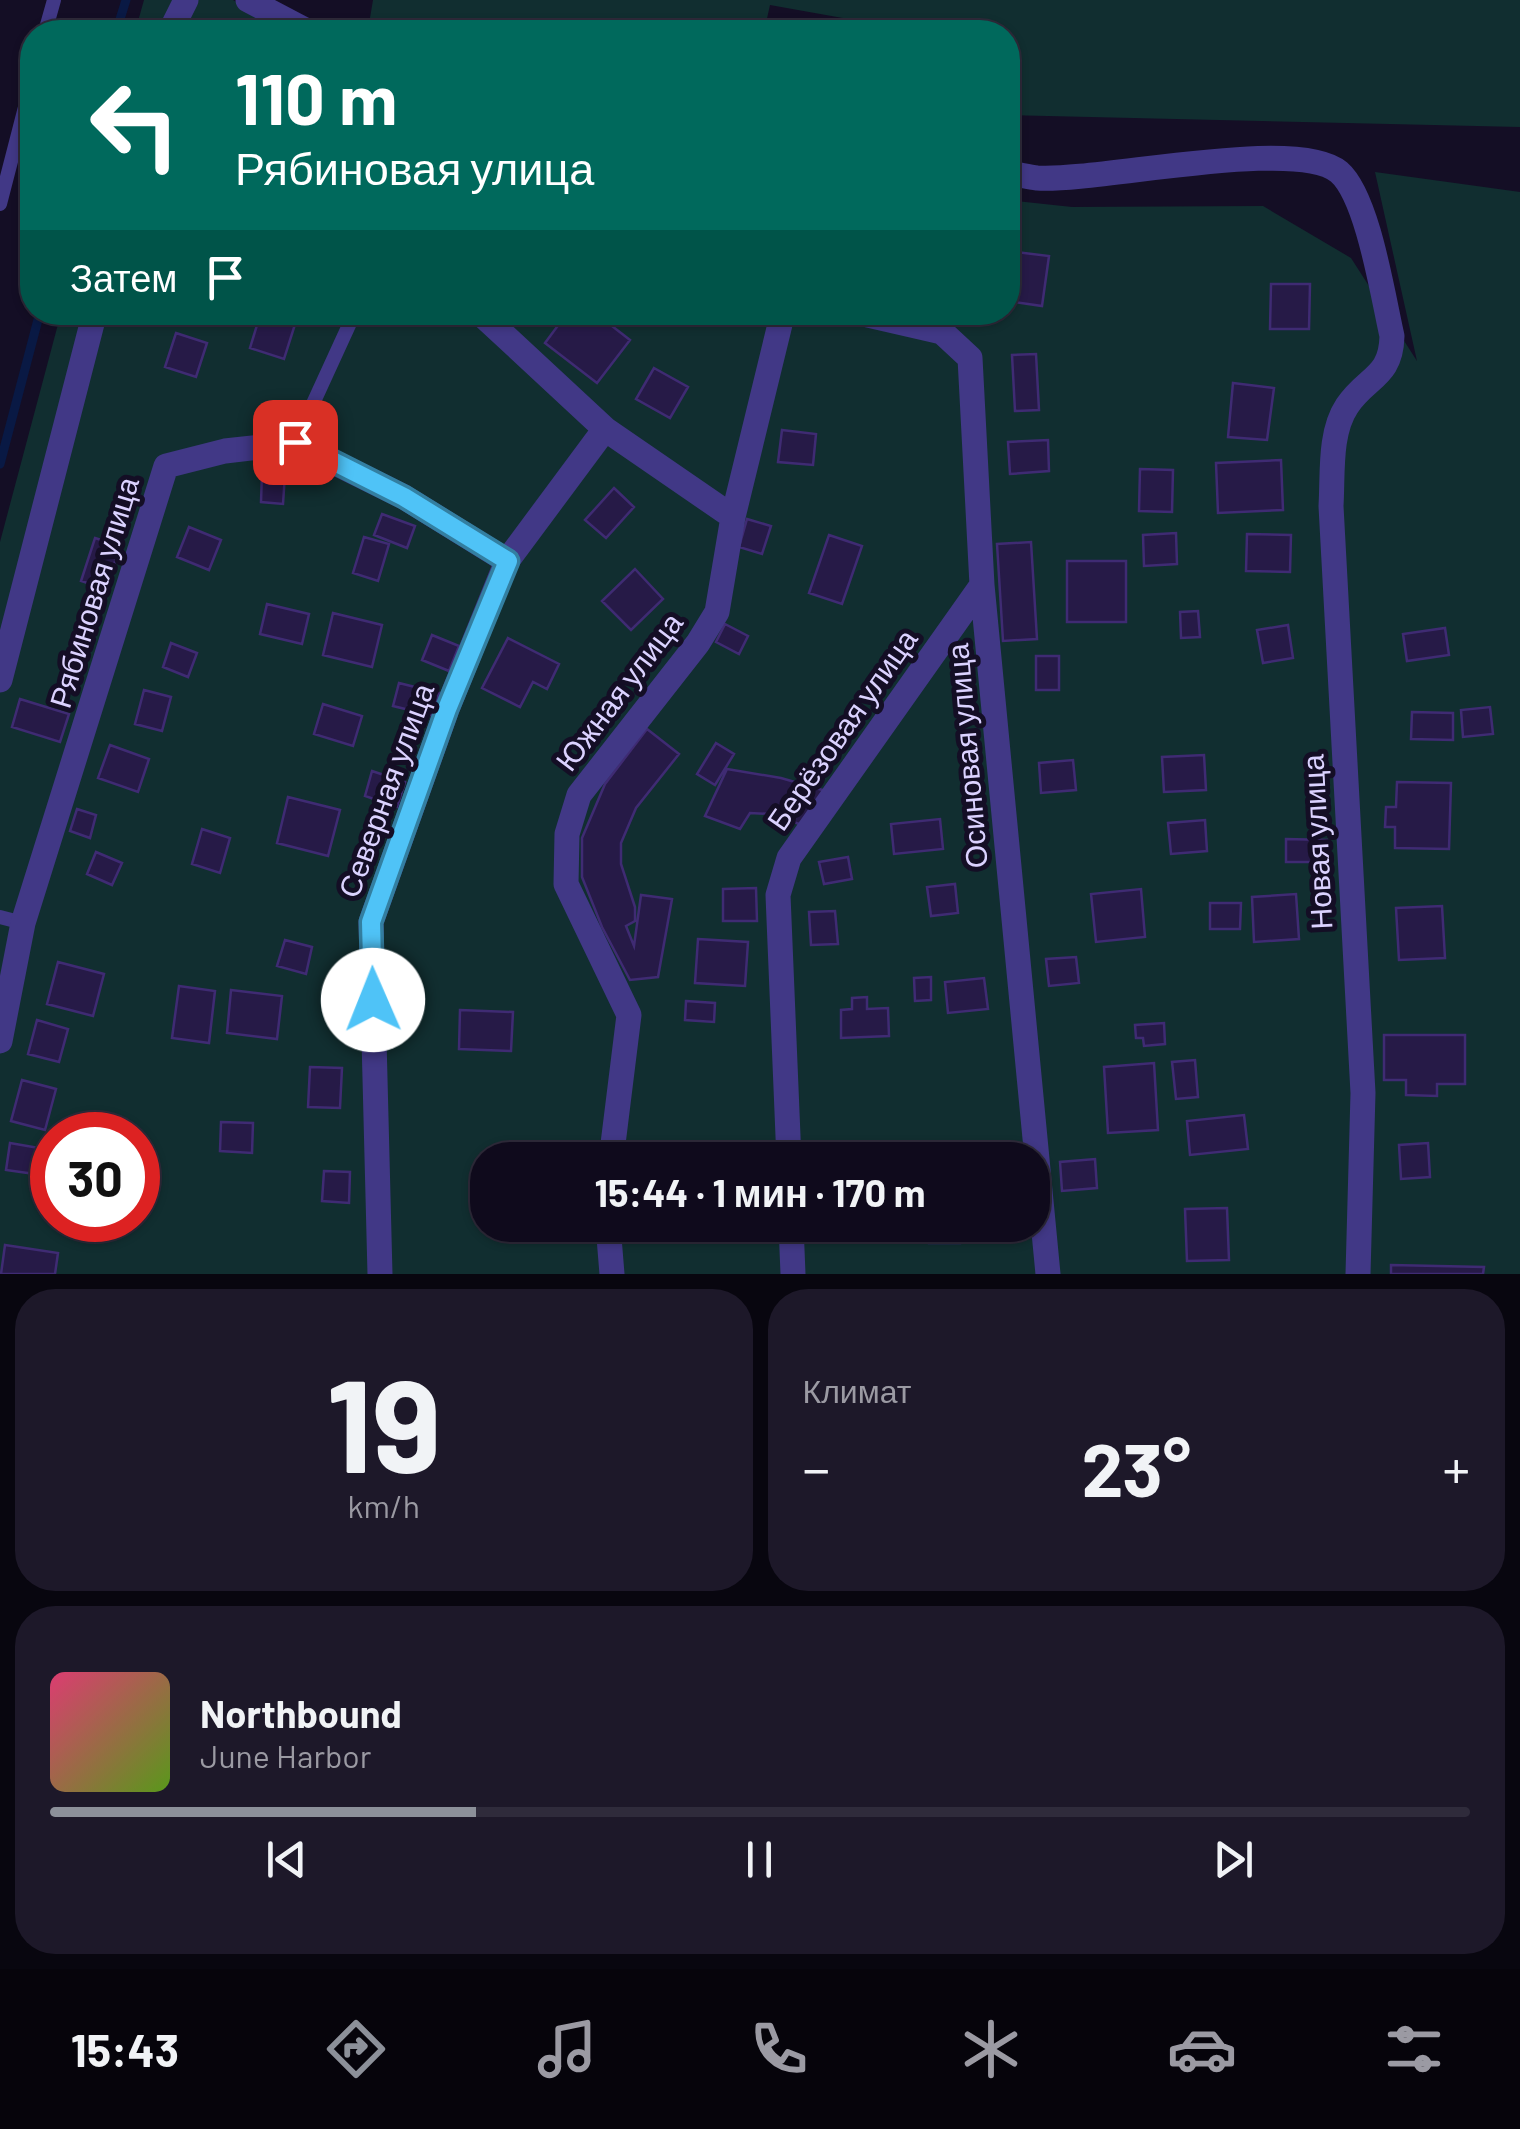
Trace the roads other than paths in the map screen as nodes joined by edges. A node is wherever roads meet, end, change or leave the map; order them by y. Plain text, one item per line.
1 (248, 0) edge
2 (286, 20) edge
3 (20, 126) edge
4 (1020, 174) edge
5 (0, 204) edge
6 (92, 325) edge
7 (349, 325) edge
8 (493, 325) edge
9 (781, 325) edge
10 (912, 325) edge
11 (605, 429) junction
12 (295, 442) junction
13 (732, 517) junction
14 (508, 561) junction
15 (982, 585) junction
16 (0, 680) edge
17 (12, 920) edge
18 (0, 1041) edge
19 (613, 1142) edge
20 (787, 1142) edge
21 (609, 1242) edge
22 (792, 1242) edge
23 (380, 1274) edge
24 (612, 1274) edge
25 (793, 1274) edge
26 (1048, 1274) edge
27 (1358, 1274) edge

1 - 2 street
3 - 5 lane
4 - 27 street, Новая улица
6 - 16 street
7 - 12 lane
8 - 11 street
9 - 13 street, Южная улица
10 - 15 street, Осиновая улица
11 - 13 street
11 - 14 street, Северная улица
12 - 14 street
12 - 17 street, Рябиновая улица
13 - 19 street, Южная улица
14 - 23 street, Северная улица
15 - 20 street, Берёзовая улица
15 - 26 street, Осиновая улица
17 - 18 street, Рябиновая улица
21 - 24 street
22 - 25 street

